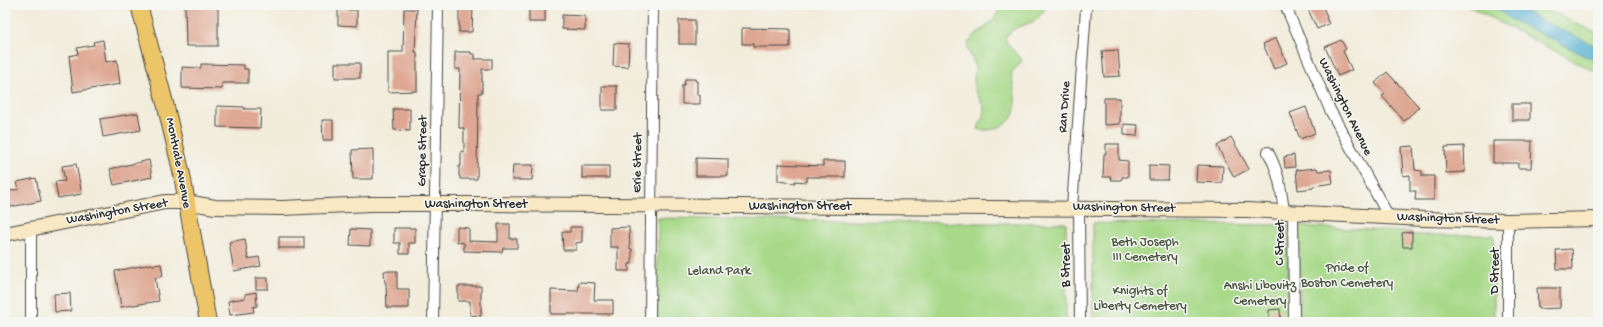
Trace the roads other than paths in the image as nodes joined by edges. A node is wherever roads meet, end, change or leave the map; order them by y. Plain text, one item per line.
1 (139, 5) edge
2 (438, 5) edge
3 (653, 5) edge
4 (1285, 5) edge
5 (1086, 9) dead end
6 (1268, 152) dead end
7 (186, 202) junction
8 (436, 204) junction
9 (650, 205) junction
10 (1076, 208) junction
11 (1289, 211) junction
12 (1389, 217) junction
13 (1598, 219) edge
14 (1508, 220) junction
15 (31, 230) junction
16 (5, 234) edge
17 (31, 322) edge
18 (208, 322) edge
19 (433, 322) edge
20 (650, 322) edge
21 (1080, 322) edge
22 (1294, 322) edge
23 (1508, 322) edge

1 - 7 main road, Montvale Avenue
2 - 8 street, Grape Street
3 - 9 street, Erie Street
4 - 12 street, Washington Avenue
5 - 10 street, Ran Drive
6 - 11 street, C Street
7 - 8 main road, Washington Street
7 - 15 main road, Washington Street
7 - 18 main road, Montvale Avenue
8 - 9 main road, Washington Street
8 - 19 street, Grape Street
9 - 10 main road, Washington Street
9 - 20 street, Erie Street
10 - 11 main road, Washington Street
10 - 21 street, B Street
11 - 12 main road, Washington Street
11 - 22 street, C Street
12 - 14 main road, Washington Street
13 - 14 main road, Washington Street
14 - 23 street, D Street
15 - 16 main road, Washington Street
15 - 17 street

